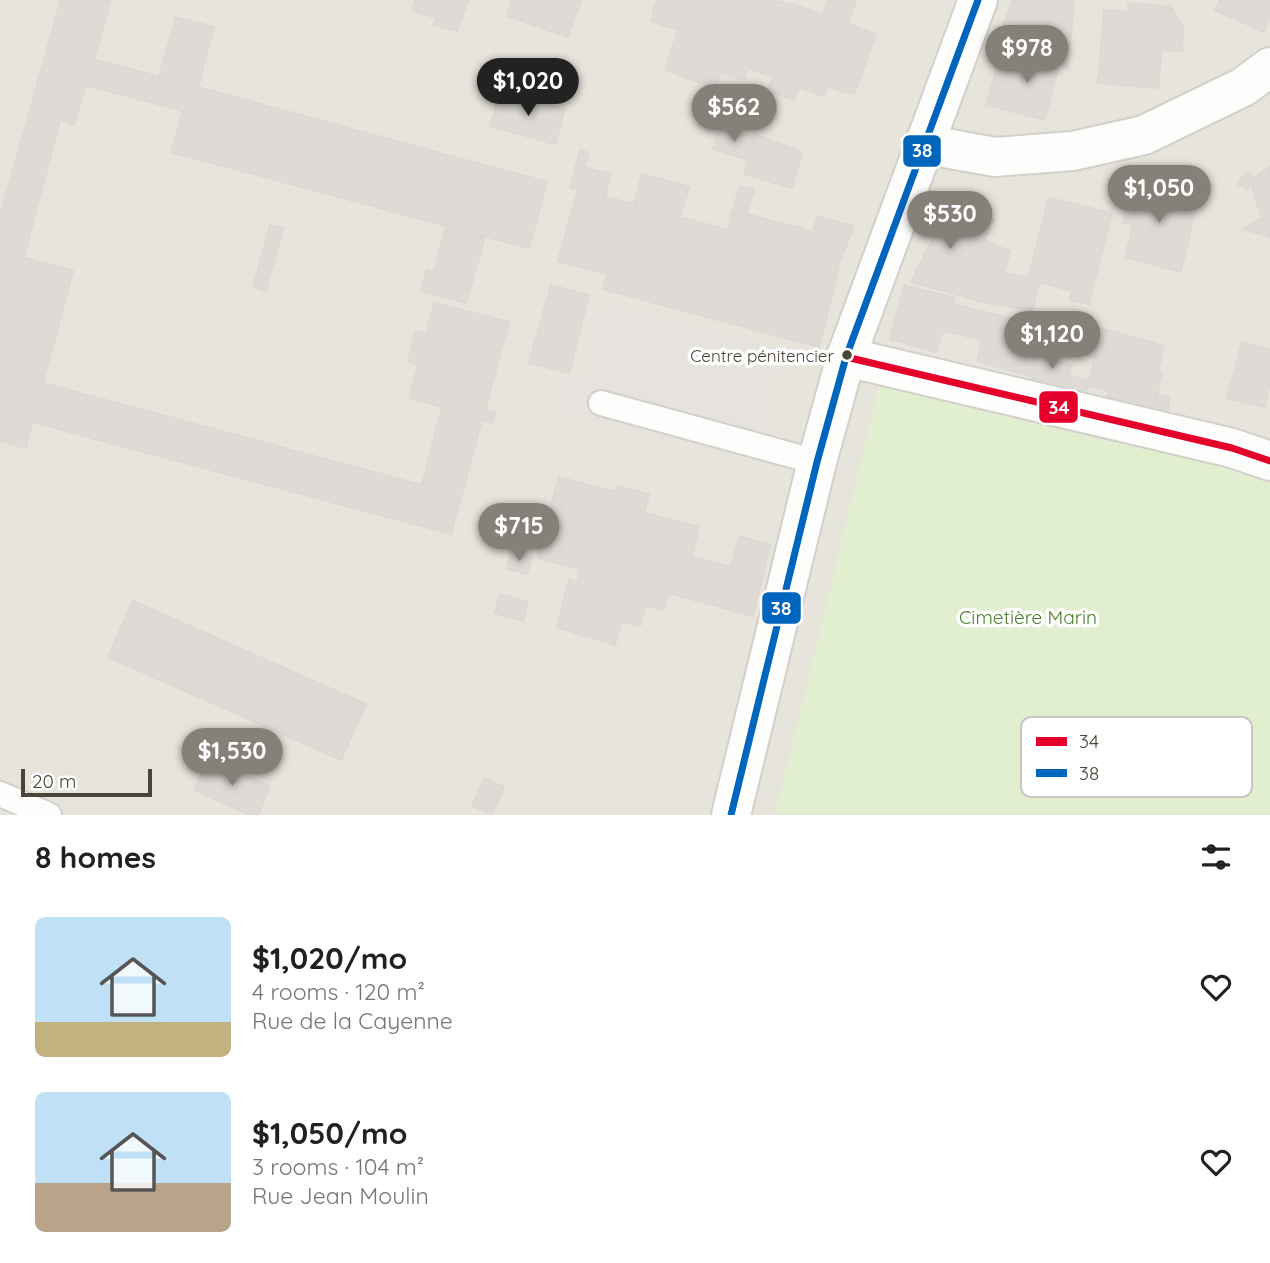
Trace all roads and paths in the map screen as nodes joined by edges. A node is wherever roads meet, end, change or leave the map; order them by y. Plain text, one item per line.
1 (978, 0) edge
2 (1270, 67) edge
3 (923, 144) junction
4 (846, 357) junction
5 (601, 403) dead end
6 (1270, 461) edge
7 (817, 462) junction
8 (0, 794) edge
9 (49, 815) edge
10 (731, 815) edge

1 - 3 street
2 - 3 street
3 - 4 street
4 - 6 street
4 - 7 street
5 - 7 lane
7 - 10 street
8 - 9 lane

